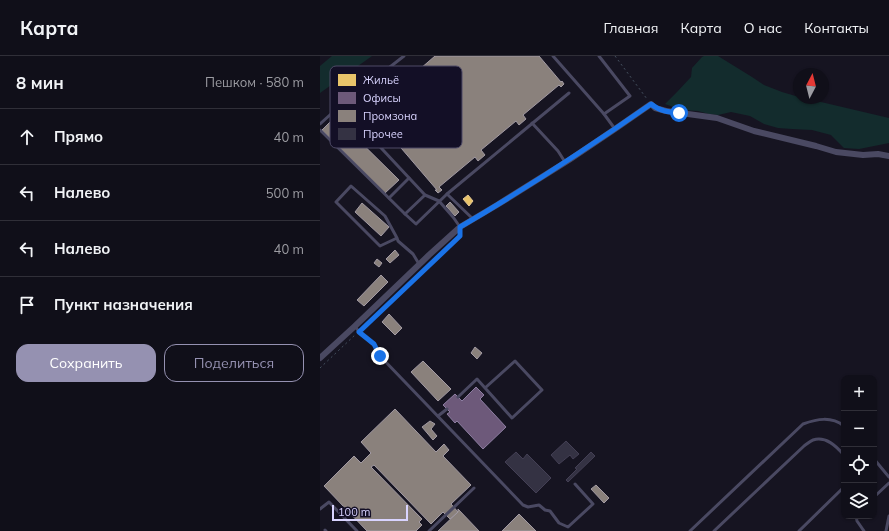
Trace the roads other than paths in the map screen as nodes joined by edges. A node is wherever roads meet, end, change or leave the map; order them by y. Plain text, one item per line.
1 (404, 56) edge
2 (553, 56) edge
3 (599, 56) edge
4 (391, 66) edge
5 (569, 93) dead end
6 (604, 114) junction
7 (330, 115) edge
8 (532, 123) junction
9 (320, 124) edge
10 (615, 129) junction
11 (320, 130) edge
12 (330, 140) edge
13 (338, 148) edge
14 (381, 148) edge
15 (889, 156) edge
16 (565, 162) junction
17 (409, 178) junction
18 (426, 194) junction
19 (447, 194) junction
20 (389, 198) junction
21 (439, 201) junction
22 (405, 214) junction
23 (473, 220) junction
24 (460, 227) junction
25 (397, 238) junction
26 (419, 264) junction
27 (357, 329) junction
28 (320, 358) edge
29 (485, 388) junction
30 (458, 397) dead end
31 (447, 409) dead end
32 (438, 416) junction
33 (841, 424) edge
34 (841, 452) edge
35 (877, 463) edge
36 (889, 477) edge
37 (889, 483) edge
38 (575, 484) dead end
39 (474, 488) dead end
40 (841, 491) edge
41 (877, 494) edge
42 (320, 510) edge
43 (889, 516) edge
44 (857, 519) edge
45 (357, 531) edge
46 (429, 531) edge
47 (690, 531) edge
48 (714, 531) edge
49 (798, 531) edge
50 (864, 531) edge
51 (886, 531) edge

1 - 4 lane
2 - 6 lane
3 - 6 lane
5 - 8 lane
6 - 10 lane
7 - 9 lane
8 - 16 lane
8 - 19 lane
10 - 15 street
10 - 16 street
11 - 12 lane
13 - 20 lane
14 - 17 lane
16 - 23 street
17 - 18 lane
17 - 20 lane
18 - 21 lane
18 - 22 lane
19 - 21 lane
19 - 23 lane
20 - 22 lane
21 - 22 lane
21 - 24 lane
23 - 24 street
24 - 26 street
25 - 25 lane
25 - 26 lane
26 - 27 street
27 - 28 street
27 - 32 lane
29 - 29 lane
29 - 30 lane
31 - 32 lane
32 - 38 lane
33 - 47 lane
34 - 48 lane
35 - 36 lane
37 - 41 lane
39 - 46 lane
40 - 49 lane
42 - 45 lane
43 - 51 lane
44 - 50 lane

